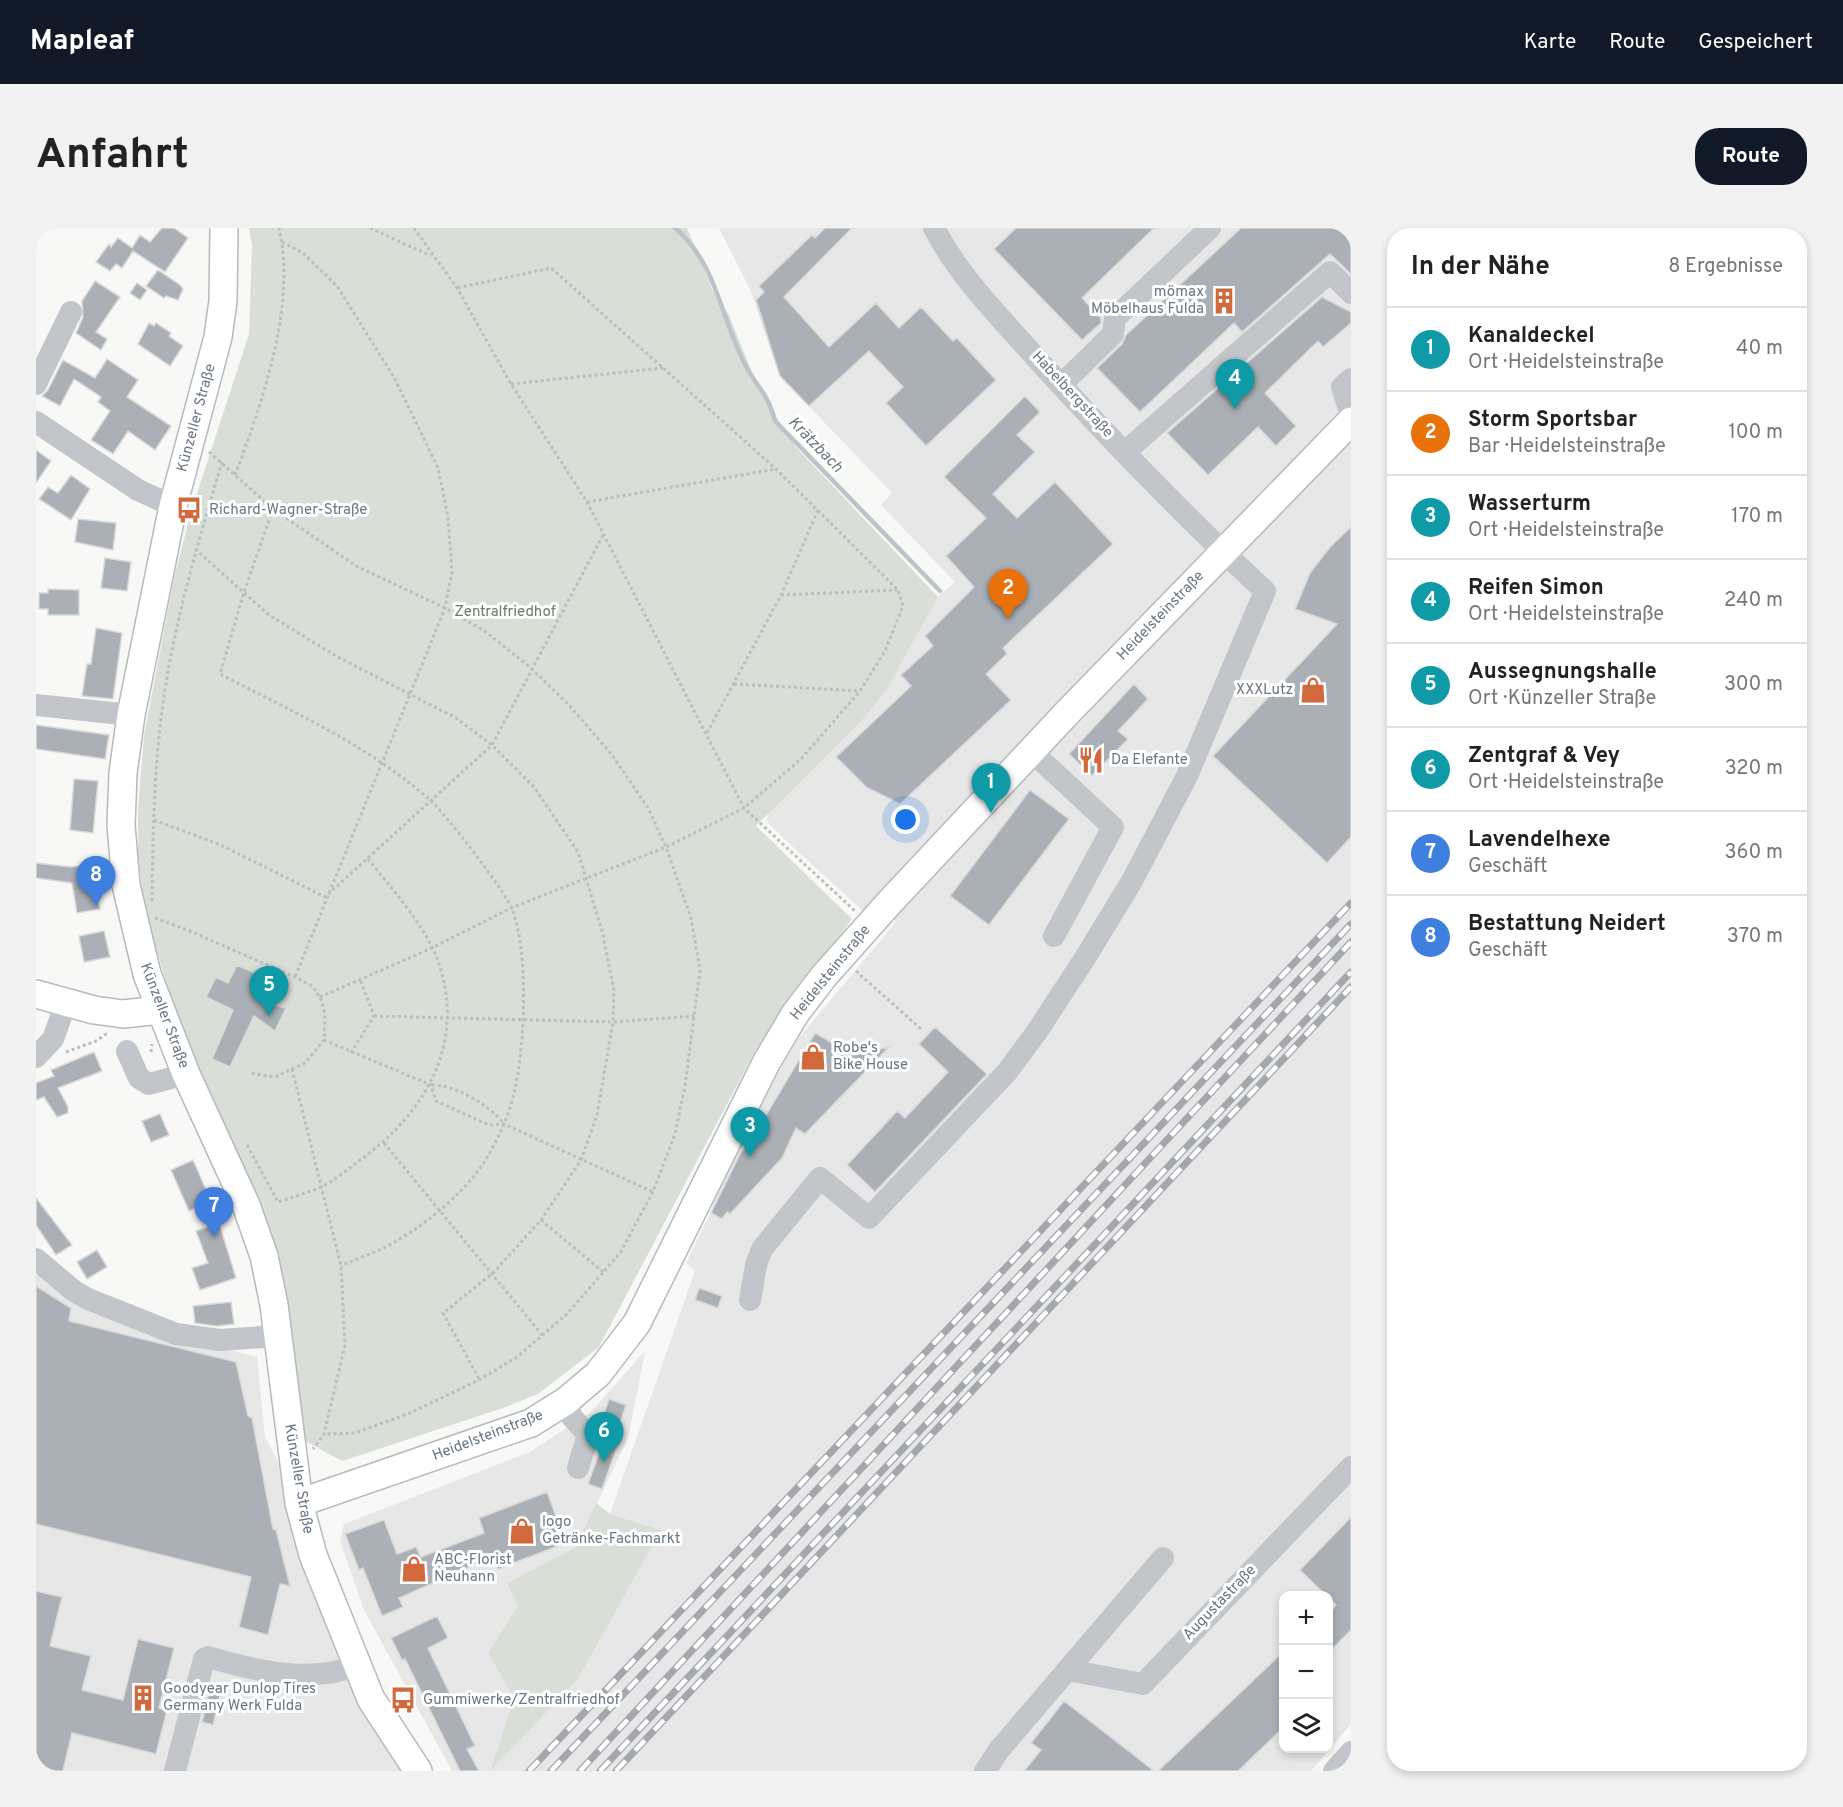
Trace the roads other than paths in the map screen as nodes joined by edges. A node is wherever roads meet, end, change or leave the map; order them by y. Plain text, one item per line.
1 (224, 228) edge
2 (934, 228) edge
3 (1210, 228) edge
4 (1351, 293) edge
5 (71, 312) dead end
6 (1351, 379) edge
7 (36, 384) edge
8 (1062, 385) junction
9 (1351, 415) edge
10 (1351, 421) edge
11 (36, 422) edge
12 (1125, 452) junction
13 (173, 506) junction
14 (1223, 552) junction
15 (36, 705) edge
16 (131, 715) junction
17 (1031, 751) junction
18 (1054, 936) dead end
19 (36, 994) edge
20 (66, 1003) junction
21 (160, 1010) junction
22 (127, 1051) dead end
23 (36, 1057) edge
24 (186, 1074) junction
25 (36, 1259) edge
26 (750, 1300) dead end
27 (277, 1336) junction
28 (566, 1401) junction
29 (1351, 1467) edge
30 (578, 1468) dead end
31 (299, 1503) junction
32 (1163, 1558) dead end
33 (356, 1666) junction
34 (1067, 1670) junction
35 (1351, 1752) edge
36 (175, 1771) edge
37 (418, 1771) edge
38 (985, 1771) edge
39 (1334, 1771) edge

1 - 13 main road, Künzeller Straße
2 - 8 street, Habelbergstraße
3 - 8 street
4 - 12 street
5 - 7 street
6 - 9 street
8 - 12 street, Habelbergstraße
10 - 14 main road, Heidelsteinstraße
11 - 13 street
12 - 14 street, Habelbergstraße
13 - 16 main road, Künzeller Straße
14 - 17 main road, Heidelsteinstraße
14 - 26 street, Habelbergstraße
15 - 16 street
16 - 21 main road, Künzeller Straße
17 - 18 street
17 - 28 main road, Heidelsteinstraße
19 - 20 main road
20 - 21 main road
20 - 23 street
21 - 24 main road, Künzeller Straße
22 - 24 street
24 - 27 main road, Künzeller Straße
25 - 27 street
27 - 31 main road, Künzeller Straße
28 - 30 street
28 - 31 main road, Heidelsteinstraße
29 - 34 street, Augustastraße
31 - 33 main road, Künzeller Straße
32 - 34 street
33 - 36 street
33 - 37 main road, Künzeller Straße
34 - 38 street
35 - 39 street

